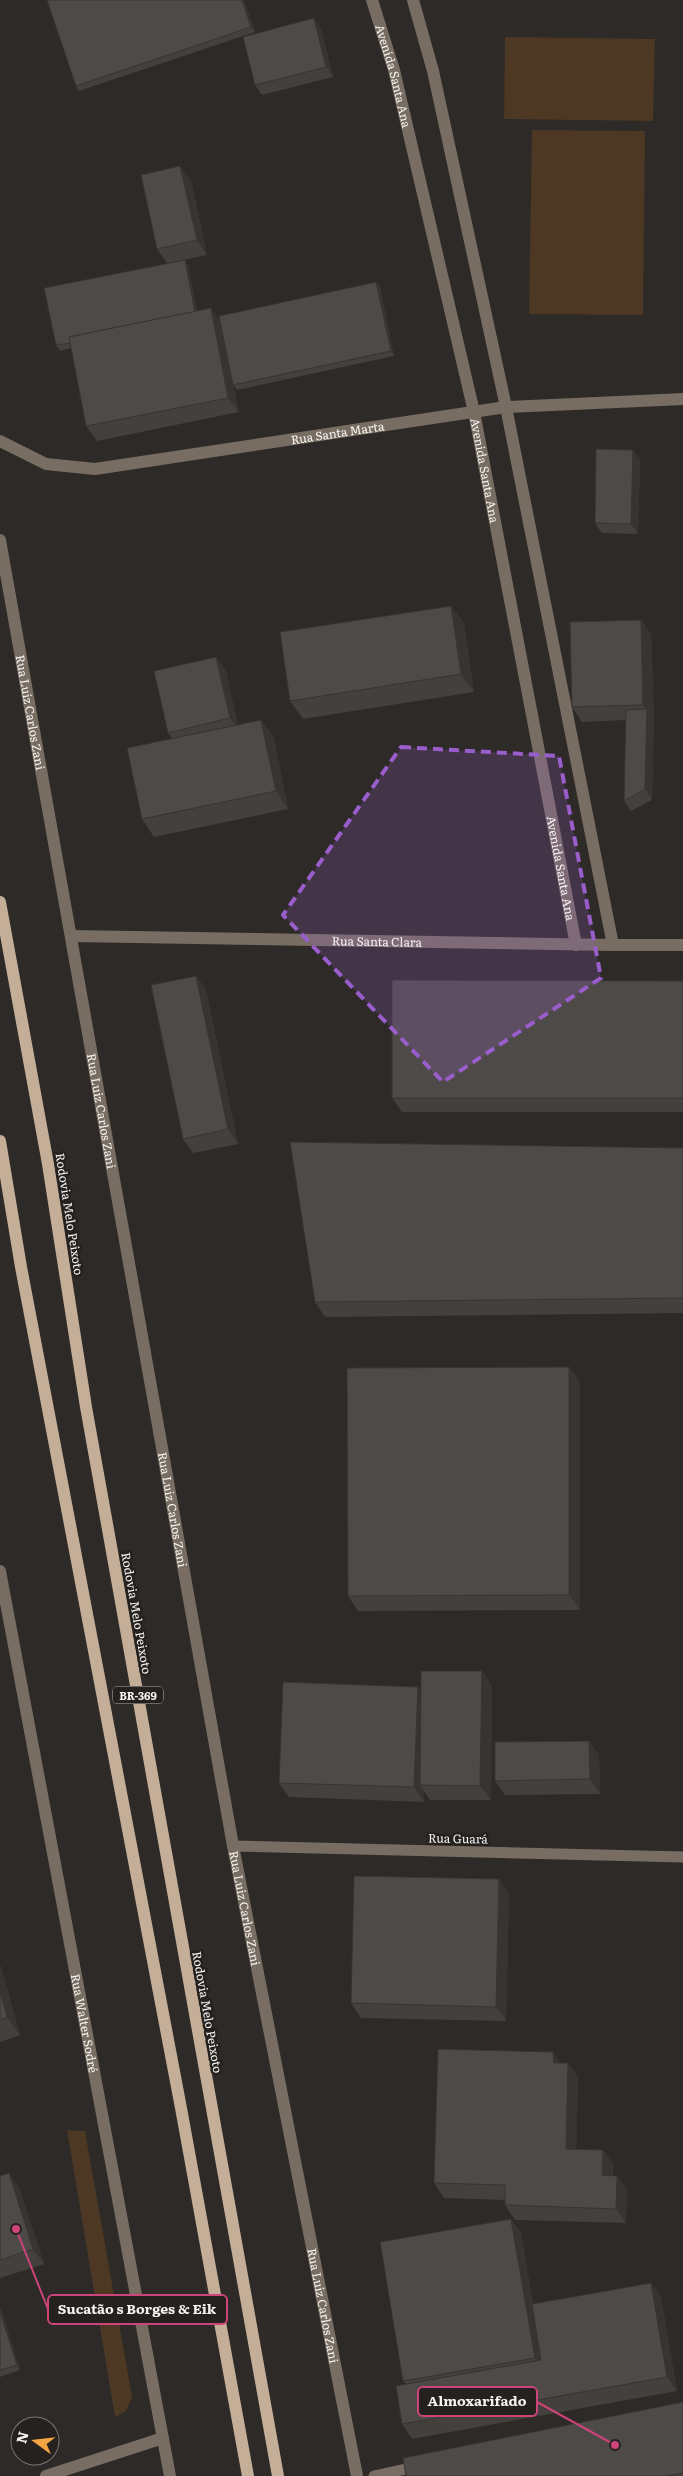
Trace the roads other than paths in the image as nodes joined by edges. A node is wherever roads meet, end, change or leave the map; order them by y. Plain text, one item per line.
1 (372, 0) edge
2 (412, 0) edge
3 (683, 399) edge
4 (506, 407) junction
5 (474, 412) junction
6 (0, 441) edge
7 (0, 540) edge
8 (0, 902) edge
9 (70, 936) junction
10 (576, 944) junction
11 (683, 944) edge
12 (613, 945) junction
13 (0, 1141) edge
14 (0, 1571) edge
15 (233, 1846) junction
16 (683, 1858) edge
17 (163, 2438) junction
18 (432, 2462) edge
19 (46, 2476) edge
20 (170, 2476) edge
21 (248, 2476) edge
22 (278, 2476) edge
23 (357, 2476) edge
24 (374, 2476) edge

1 - 5 street, Avenida Santa Ana
2 - 4 street
3 - 4 street, Rua Santa Marta
4 - 5 street, Rua Santa Marta
4 - 12 street
5 - 6 street, Rua Santa Marta
5 - 10 street, Avenida Santa Ana
7 - 9 street, Rua Luiz Carlos Zani
8 - 22 main road, Rodovia Melo Peixoto / BR-369
9 - 10 street, Rua Santa Clara
9 - 15 street, Rua Luiz Carlos Zani
10 - 12 street, Rua Santa Clara
11 - 12 street, Rua Santa Clara
13 - 21 main road, BR-369
14 - 17 street, Rua Walter Sodré
15 - 16 lane, Rua Guará
15 - 23 street, Rua Luiz Carlos Zani
17 - 19 street
17 - 20 street, Rua Walter Sodré
18 - 24 lane

